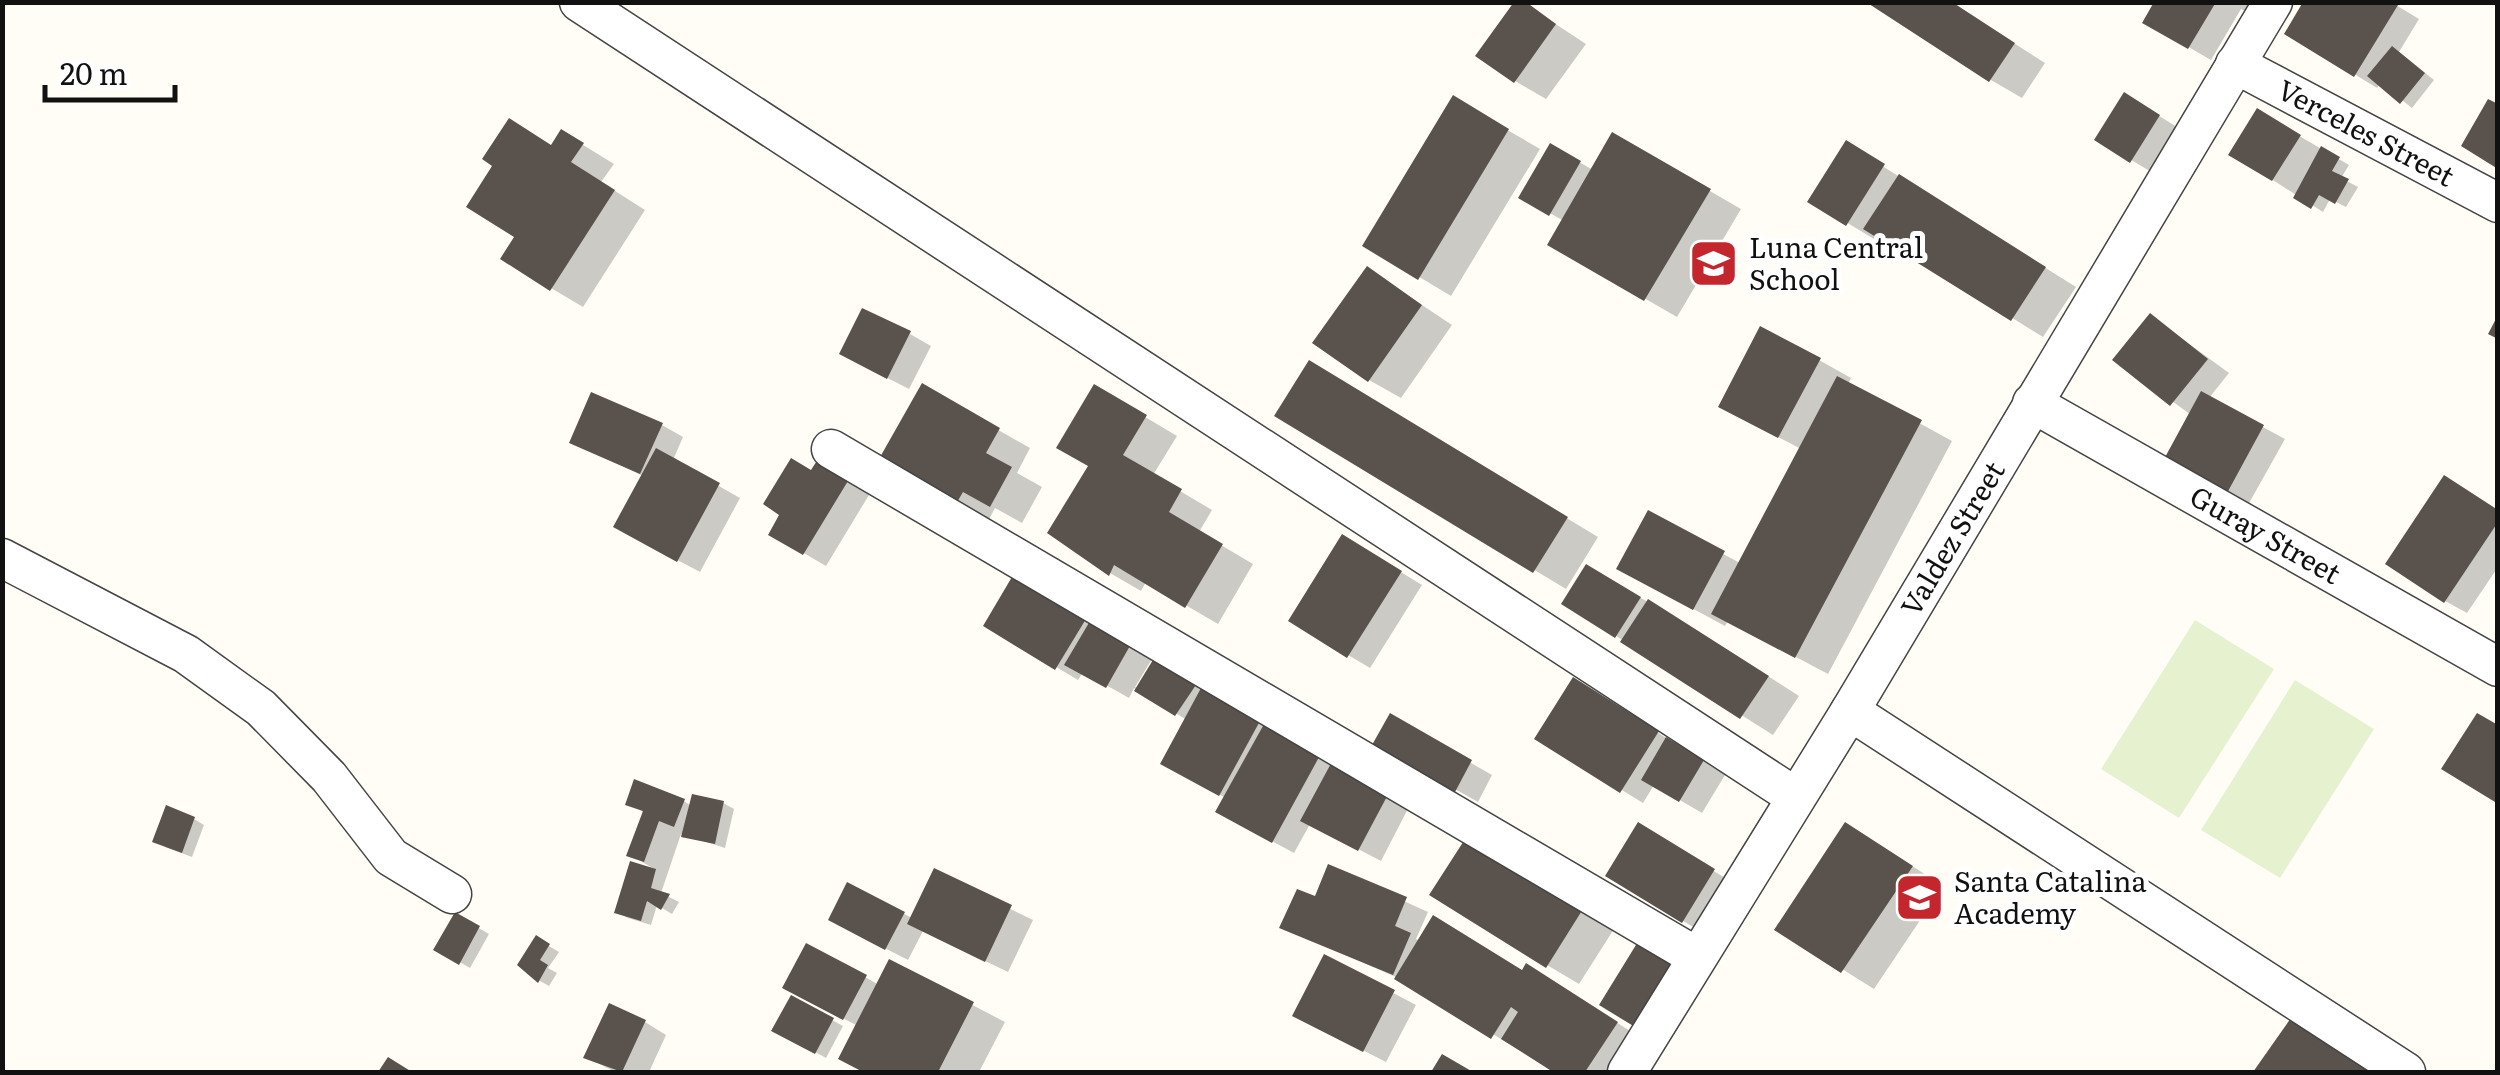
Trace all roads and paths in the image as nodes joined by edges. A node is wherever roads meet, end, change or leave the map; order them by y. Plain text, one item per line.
1 (578, 2) edge
2 (2273, 2) edge
3 (2235, 64) junction
4 (2498, 203) edge
5 (2032, 402) junction
6 (831, 449) dead end
7 (2, 558) edge
8 (2498, 667) edge
9 (1850, 711) junction
10 (1794, 796) junction
11 (452, 894) dead end
12 (1697, 957) junction
13 (1627, 1072) edge
14 (2406, 1072) edge

1 - 10 street
2 - 3 street, Valdez Street
3 - 4 street, Verceles Street
3 - 5 street, Valdez Street
5 - 8 street, Guray Street
5 - 9 street, Valdez Street
6 - 12 street
7 - 11 street
9 - 10 street, Valdez Street
9 - 14 street
10 - 12 street, Valdez Street
12 - 13 street, Valdez Street

